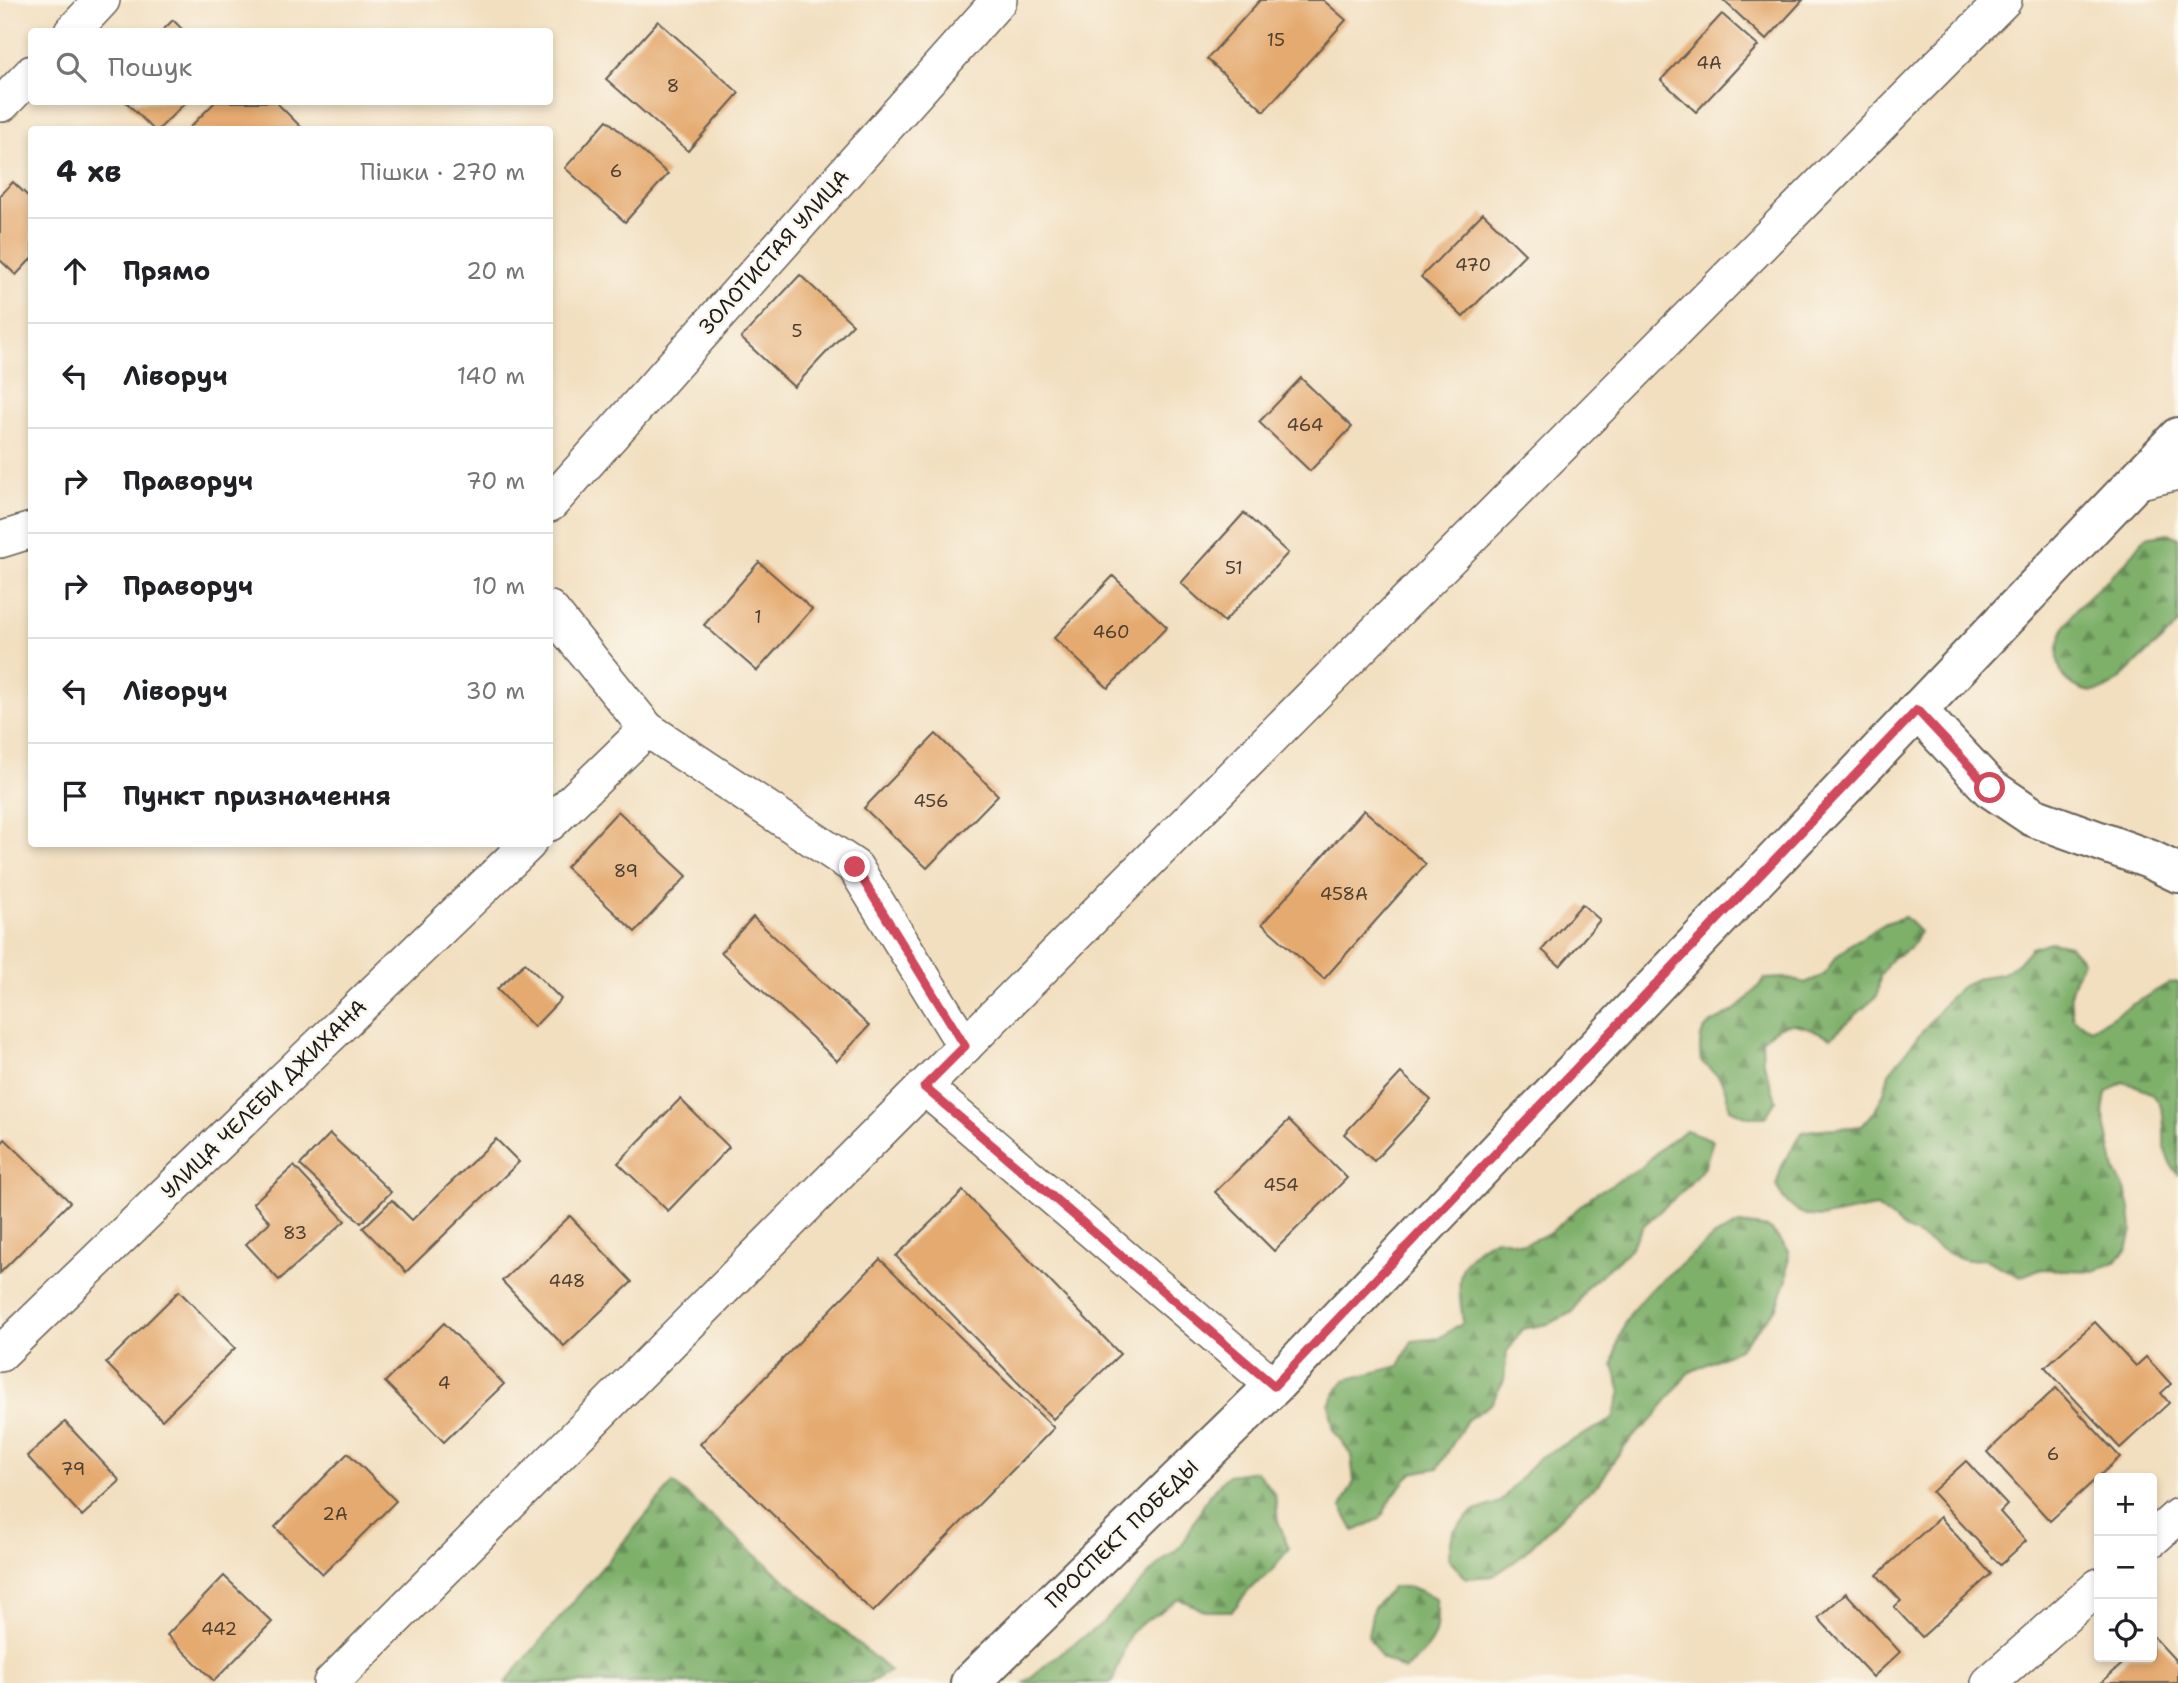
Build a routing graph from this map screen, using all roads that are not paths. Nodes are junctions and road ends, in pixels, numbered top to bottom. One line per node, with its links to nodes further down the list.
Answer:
1 (102, 0): 4 (street)
2 (999, 0): 10 (street, ЗОЛОТИСТАЯ УЛИЦА)
3 (2004, 0): 19 (street)
4 (76, 28)
5 (28, 77): 6 (street)
6 (2, 104)
7 (2178, 437): 9 (main road, ПРОСПЕКТ ПОБЕДЫ)
8 (2178, 472): 9 (street)
9 (2136, 482): 14 (main road, ПРОСПЕКТ ПОБЕДЫ)
10 (553, 501)
11 (28, 531): 12 (street)
12 (0, 540)
13 (553, 613): 15 (street)
14 (1917, 710): 18 (main road); 22 (main road, ПРОСПЕКТ ПОБЕДЫ)
15 (647, 729): 16 (street); 19 (street)
16 (553, 820)
17 (525, 847): 21 (street, УЛИЦА ЧЕЛЕБИ ДЖИХАНА)
18 (2178, 873)
19 (965, 1046): 20 (street)
20 (924, 1087): 22 (street); 26 (street)
21 (0, 1354)
22 (1274, 1386): 27 (main road, ПРОСПЕКТ ПОБЕДЫ)
23 (2178, 1516): 24 (street)
24 (2155, 1536)
25 (2094, 1590): 28 (street)
26 (331, 1683)
27 (970, 1683)
28 (1989, 1683)

